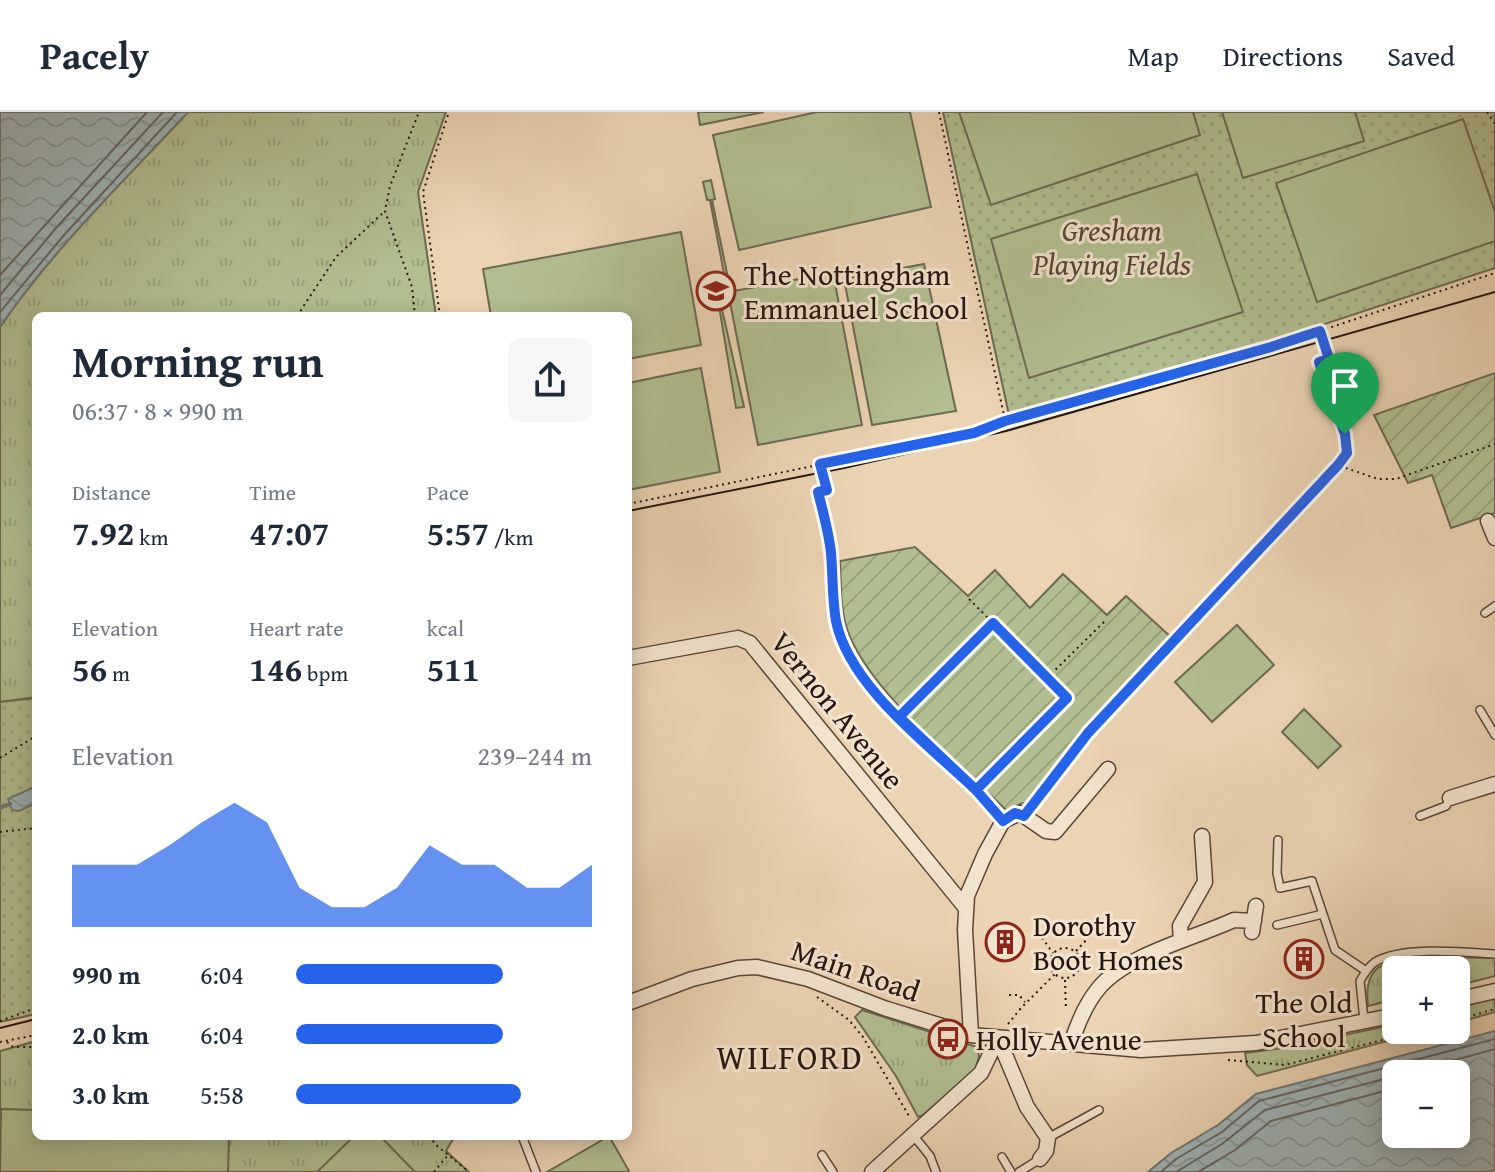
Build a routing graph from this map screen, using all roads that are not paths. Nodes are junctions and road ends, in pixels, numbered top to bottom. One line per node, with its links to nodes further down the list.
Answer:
1 (1488, 521): 2 (street)
2 (1495, 538)
3 (1495, 606): 4 (lane)
4 (1485, 613)
5 (632, 657): 14 (street, Vernon Avenue)
6 (1480, 710): 7 (lane)
7 (1495, 735)
8 (1108, 769): 14 (street)
9 (1495, 784): 10 (street)
10 (1450, 798): 11 (lane)
11 (1420, 816)
12 (1202, 836): 18 (street)
13 (1278, 840): 15 (lane)
14 (965, 907): 26 (street)
15 (1323, 914): 17 (lane); 20 (lane)
16 (1254, 920): 18 (street)
17 (1277, 925)
18 (1181, 941): 28 (street)
19 (1495, 954): 20 (lane)
20 (1366, 971): 25 (lane)
21 (1495, 991): 22 (street)
22 (1470, 997)
23 (632, 1002): 26 (street, Main Road)
24 (1382, 1018): 25 (street, Main Road)
25 (1364, 1022): 28 (street, Main Road)
26 (971, 1035): 27 (street, Main Road)
27 (998, 1038): 28 (street, Main Road); 30 (street); 31 (street)
28 (1071, 1044)
29 (1099, 1110): 31 (lane)
30 (916, 1133): 38 (street); 39 (lane)
31 (1048, 1138): 35 (street)
32 (524, 1140): 36 (lane)
33 (822, 1155): 37 (lane)
34 (1002, 1157): 40 (lane)
35 (1040, 1159): 41 (lane)
36 (536, 1172)
37 (833, 1172)
38 (872, 1172)
39 (936, 1172)
40 (1011, 1172)
41 (1019, 1172)

